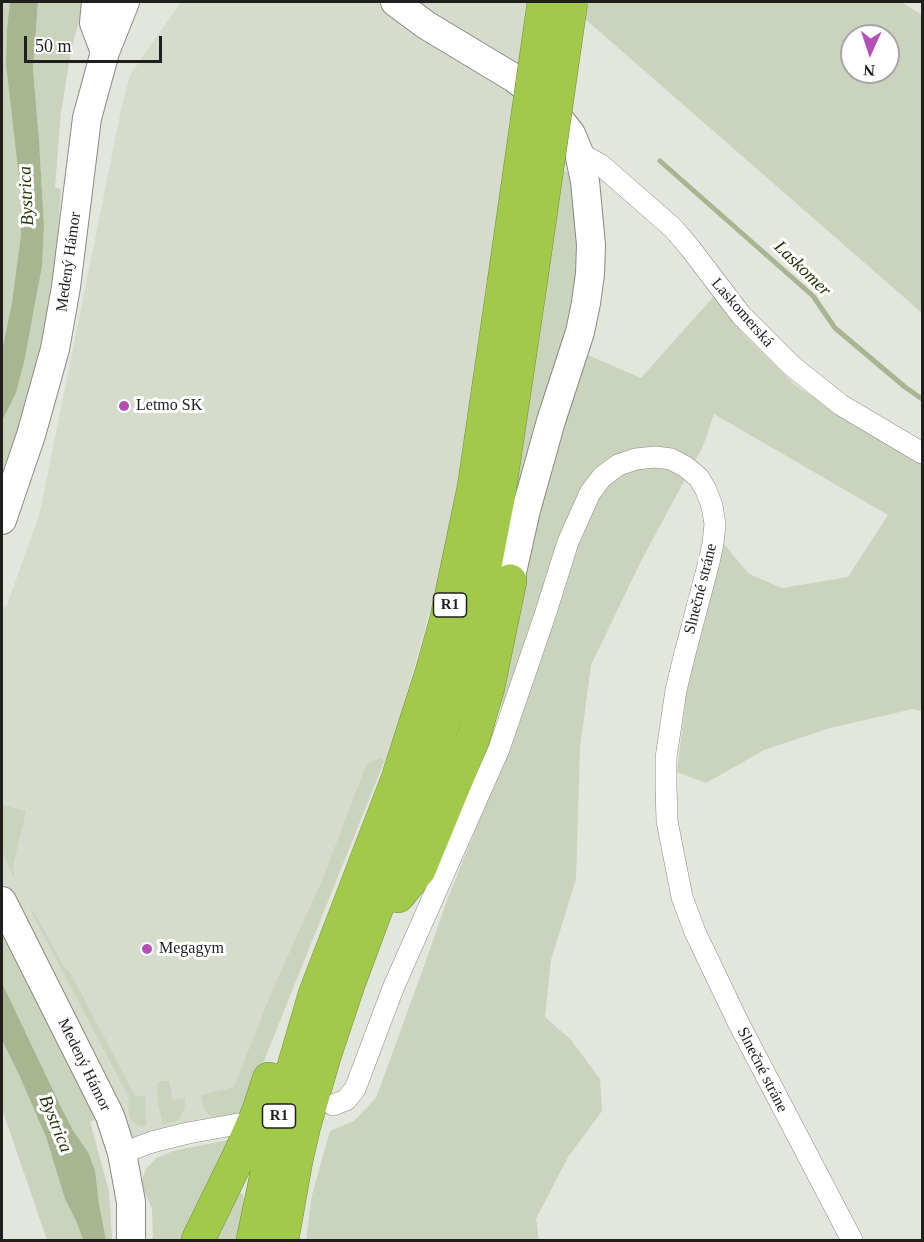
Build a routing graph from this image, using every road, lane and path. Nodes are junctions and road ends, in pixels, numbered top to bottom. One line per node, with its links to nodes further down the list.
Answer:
1 (96, 2): 6 (street)
2 (125, 2): 6 (street, Medený Hámor)
3 (395, 2): 7 (street)
4 (544, 2): 8 (highway, R1, bridge)
5 (570, 2): 8 (highway, R1, bridge)
6 (105, 52): 10 (street, Medený Hámor)
7 (579, 153): 9 (street, Laskomerská); 11 (street)
8 (517, 284): 12 (highway, R1); 15 (highway, R1)
9 (922, 453)
10 (2, 520)
11 (510, 581): 13 (highway)
12 (433, 756): 13 (highway); 22 (highway, R1)
13 (398, 896): 23 (highway)
14 (2, 900): 18 (street, Medený Hámor)
15 (315, 994): 20 (highway); 21 (highway, R1)
16 (333, 1105): 24 (street, Slnečné stráne)
17 (238, 1124): 18 (street)
18 (122, 1153): 19 (street, Medený Hámor)
19 (131, 1240)
20 (198, 1240)
21 (253, 1240)
22 (282, 1240)
23 (296, 1240)
24 (852, 1240)

